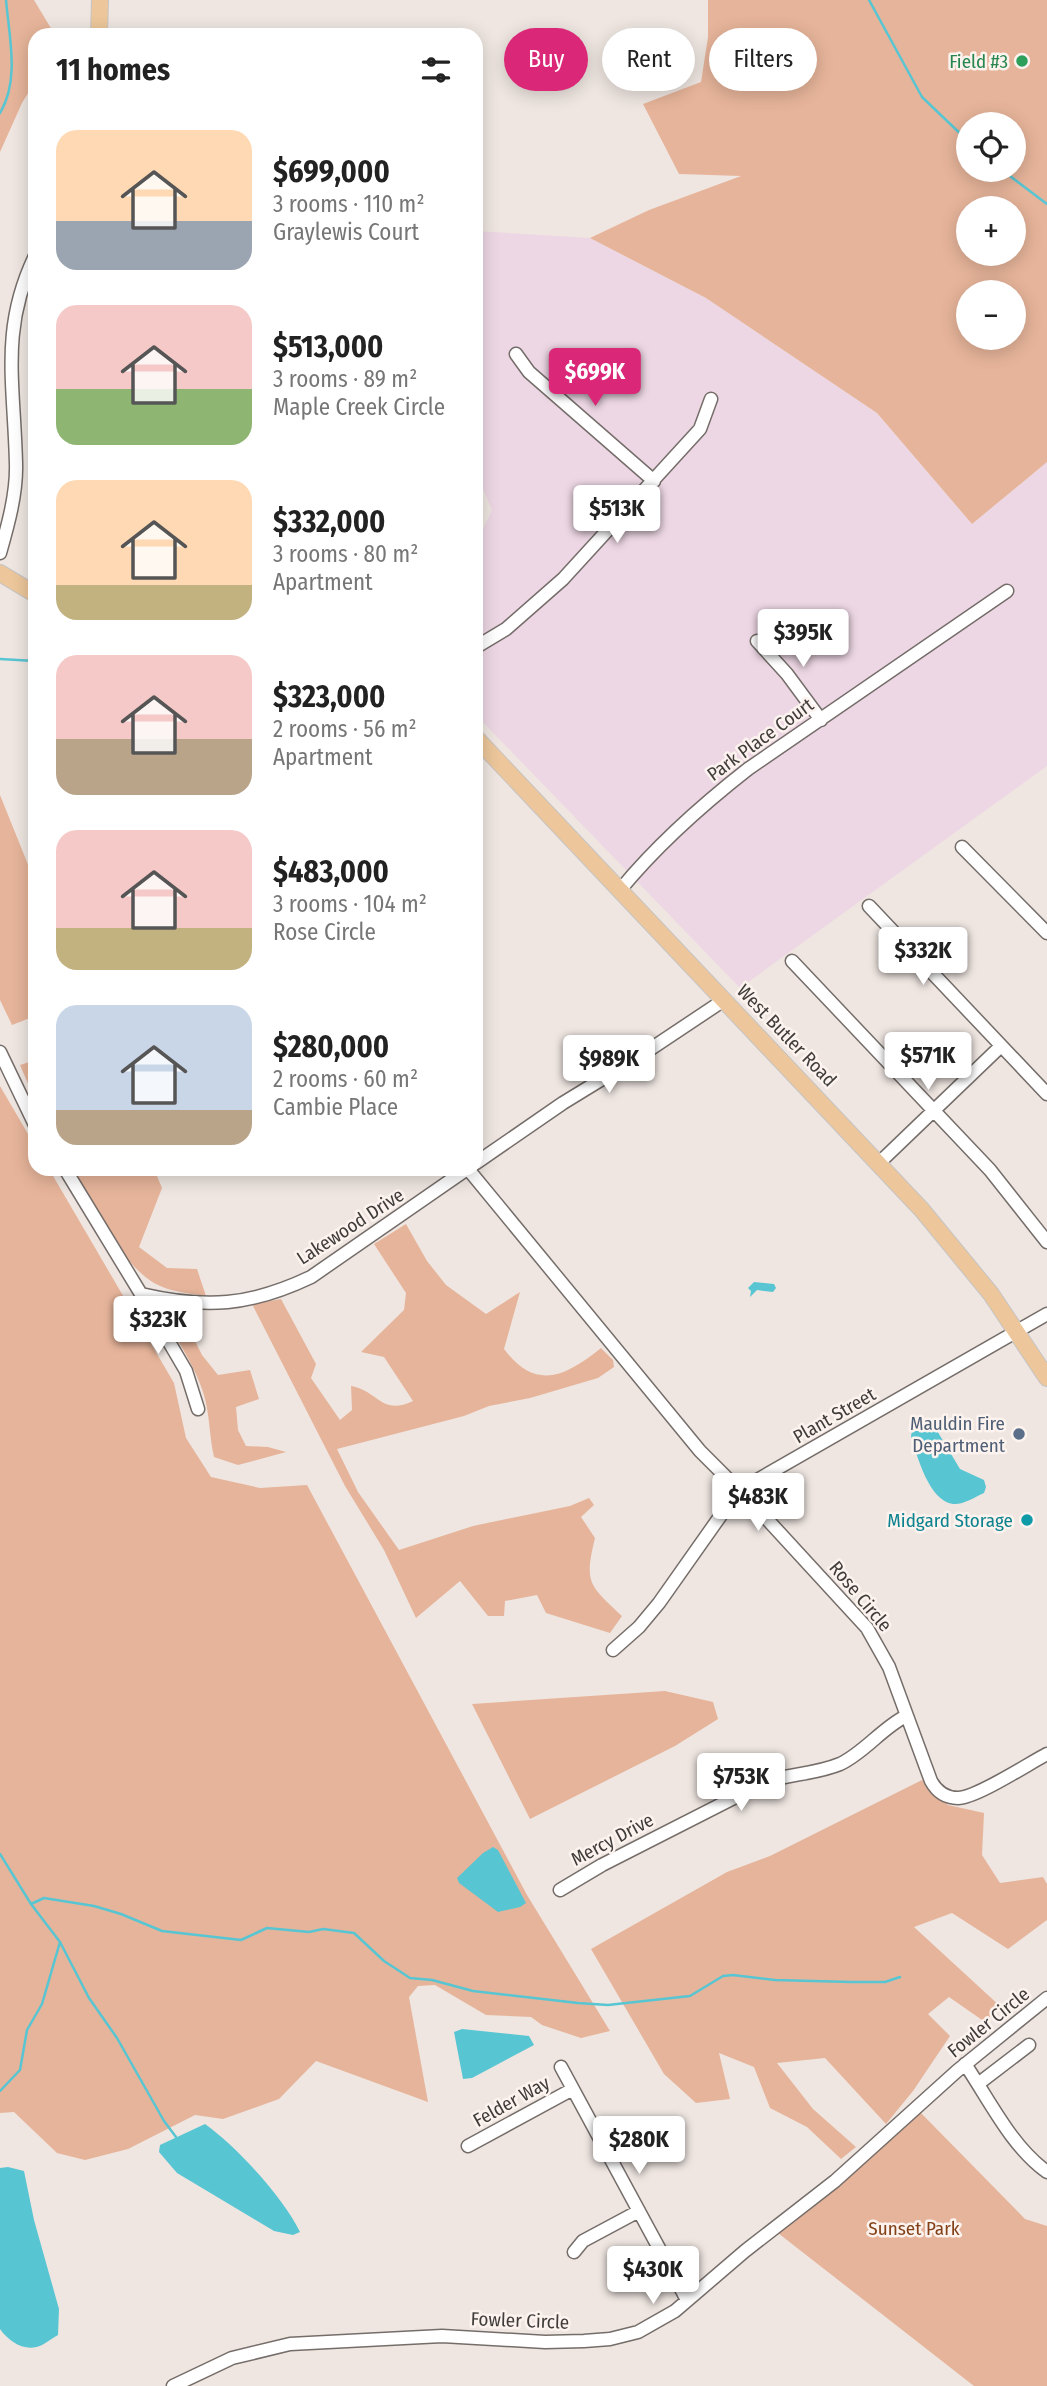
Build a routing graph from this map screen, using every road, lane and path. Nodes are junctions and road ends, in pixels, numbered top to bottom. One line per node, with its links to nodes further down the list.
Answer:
1 (100, 0): 2 (main road)
2 (99, 28)
3 (28, 266): 7 (street)
4 (516, 354): 6 (street)
5 (711, 399): 6 (street)
6 (654, 481): 12 (street)
7 (0, 553)
8 (0, 572): 9 (main road)
9 (28, 590)
10 (1007, 591): 13 (street, Park Place Court)
11 (757, 641): 13 (street)
12 (483, 643)
13 (821, 720): 16 (street, Park Place Court)
14 (483, 745): 16 (main road, West Butler Road)
15 (962, 847): 18 (street)
16 (620, 890): 20 (main road, West Butler Road)
17 (869, 906): 21 (street)
18 (1047, 933)
19 (792, 961): 25 (street)
20 (724, 1000): 26 (street); 27 (main road, West Butler Road)
21 (1001, 1046): 23 (street); 25 (street)
22 (0, 1052): 24 (street)
23 (1047, 1094)
24 (28, 1110)
25 (934, 1110): 27 (street); 31 (street)
26 (483, 1158)
27 (878, 1163): 34 (main road, West Butler Road)
28 (69, 1176): 32 (street)
29 (458, 1176): 32 (street, Lakewood Drive)
30 (474, 1176): 37 (street, Rose Circle)
31 (1047, 1242)
32 (141, 1294): 36 (street)
33 (1047, 1314): 34 (street, Plant Street)
34 (1015, 1331): 35 (main road, West Butler Road); 37 (street, Plant Street)
35 (1047, 1378)
36 (198, 1409)
37 (738, 1491): 38 (street, Plant Street); 39 (street, Rose Circle)
38 (613, 1650)
39 (906, 1716): 40 (street, Rose Circle); 41 (street, Mercy Drive)
40 (1047, 1754)
41 (560, 1890)
42 (1047, 1998): 44 (street, Fowler Circle)
43 (1029, 2045): 46 (street)
44 (965, 2064): 46 (street); 52 (street, Fowler Circle)
45 (561, 2067): 47 (street)
46 (978, 2084): 49 (street)
47 (573, 2089): 48 (street, Felder Way); 50 (street)
48 (468, 2146)
49 (1047, 2172)
50 (639, 2211): 51 (street); 52 (street)
51 (574, 2252)
52 (687, 2301): 53 (street, Fowler Circle)
53 (173, 2386)

